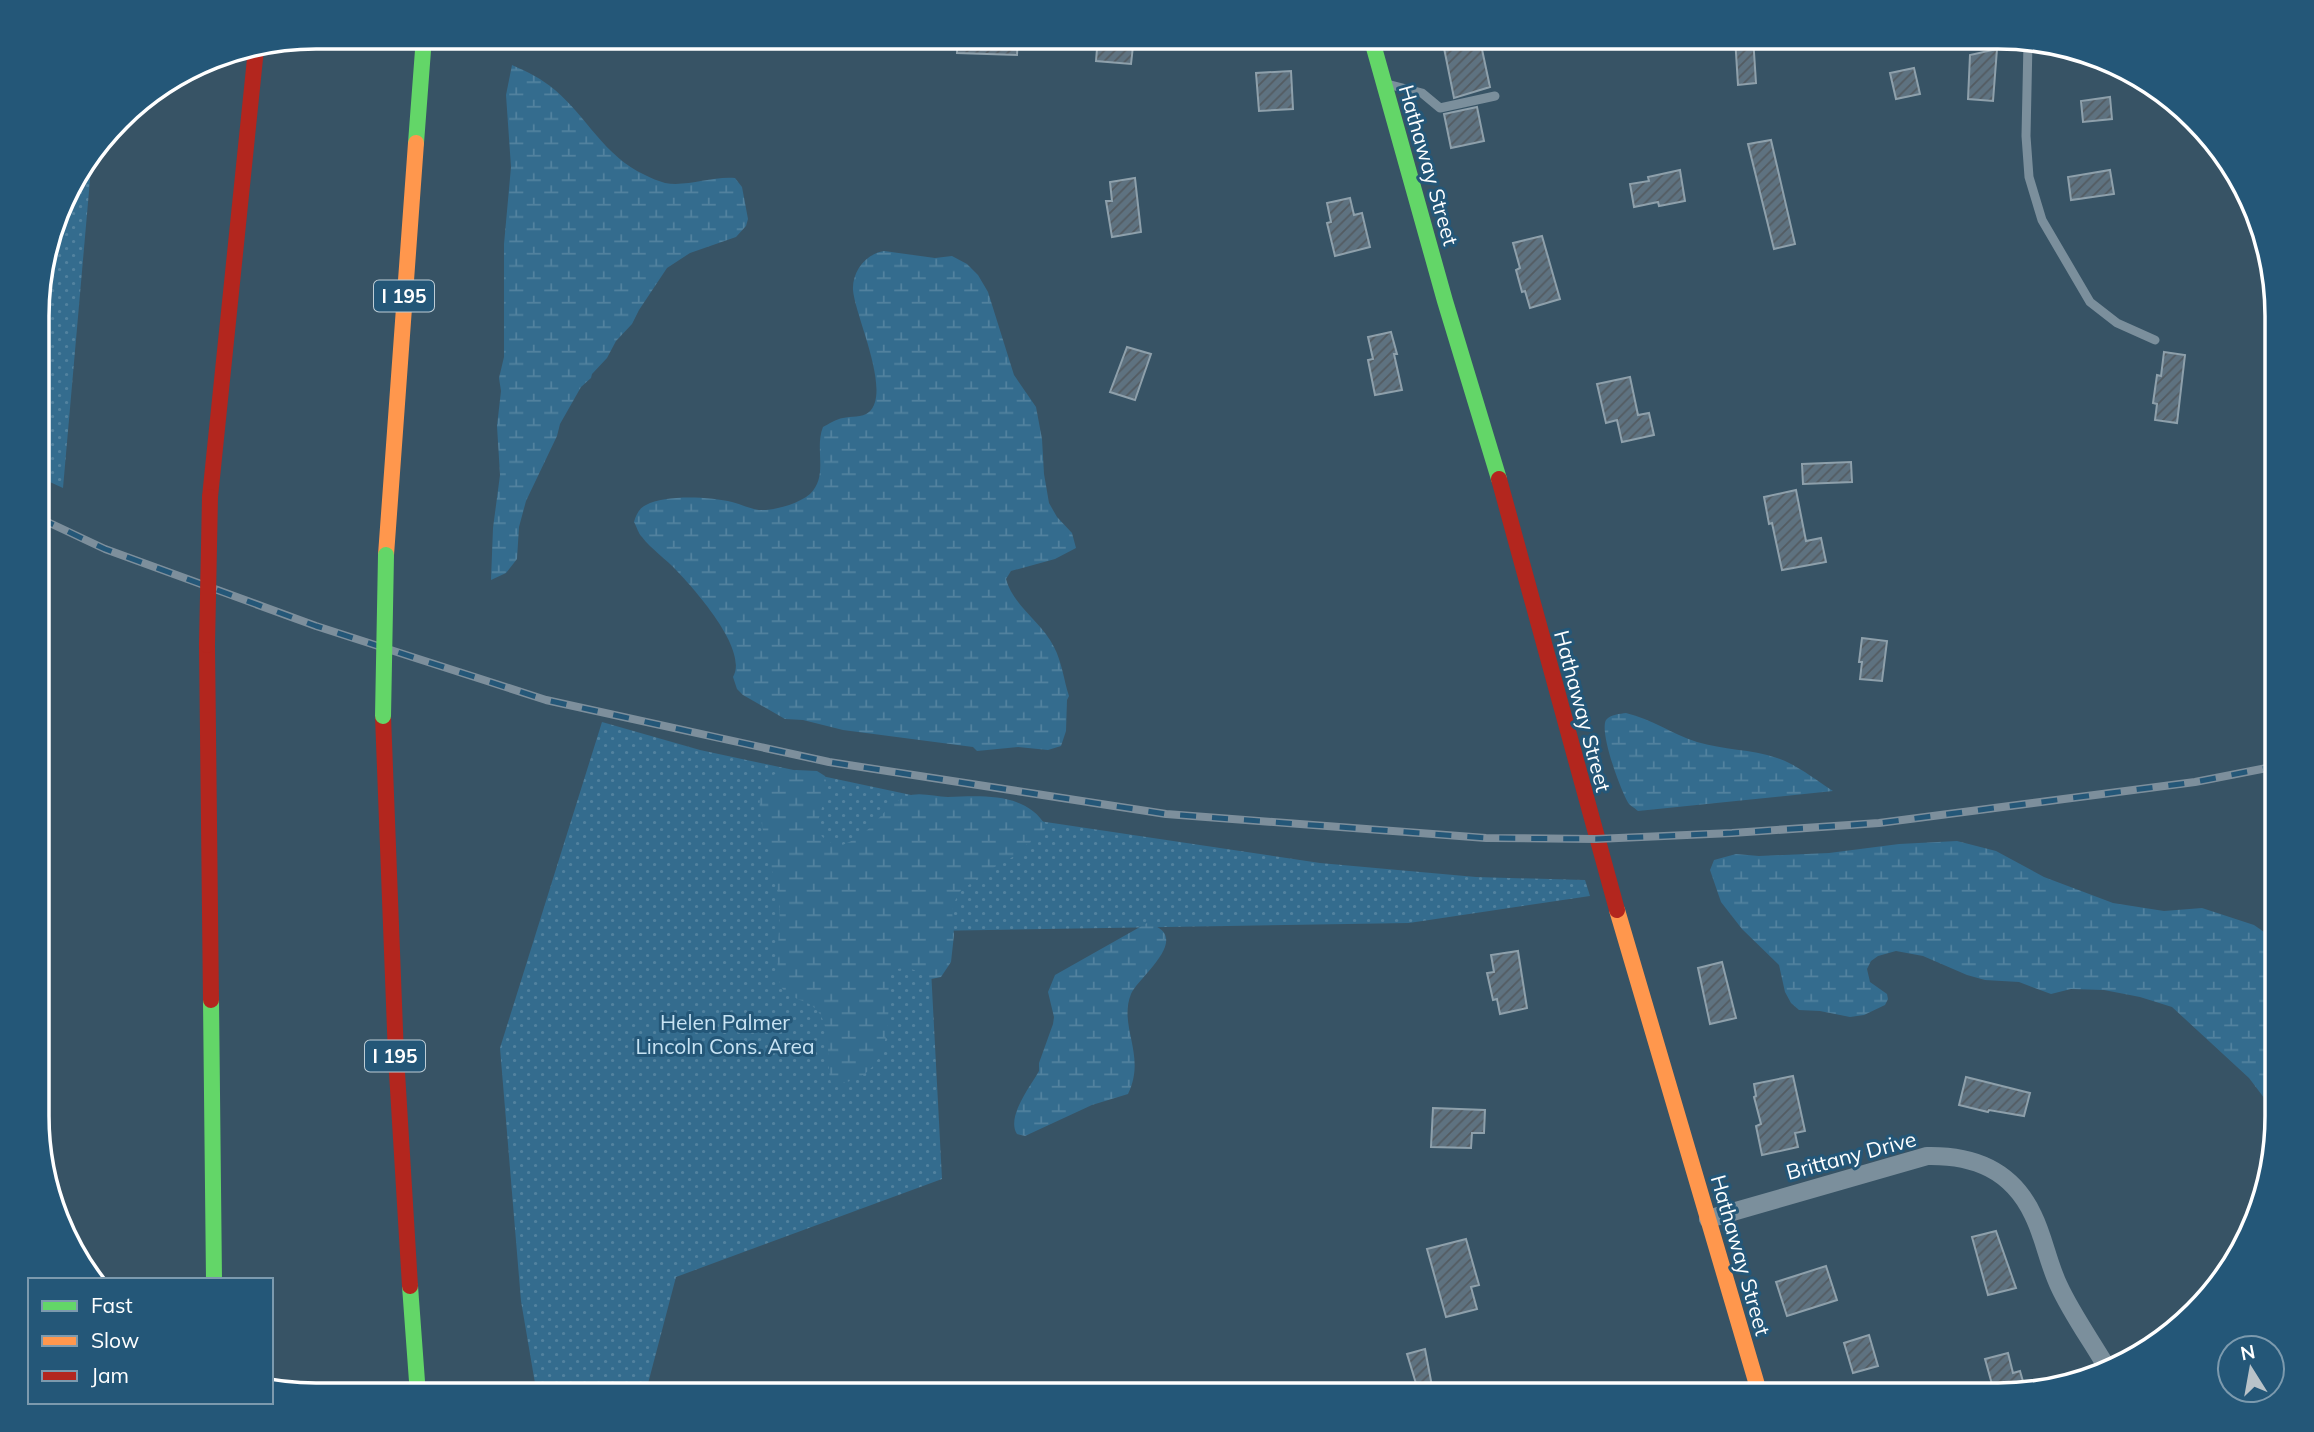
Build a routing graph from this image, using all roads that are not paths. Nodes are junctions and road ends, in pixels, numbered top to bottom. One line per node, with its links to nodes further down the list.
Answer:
1 (423, 49): 11 (main road, I 195, bridge)
2 (1375, 49): 5 (main road, Hathaway Street)
3 (2028, 51): 7 (lane)
4 (255, 56): 9 (main road, bridge)
5 (1385, 84): 6 (lane); 8 (main road, Hathaway Street)
6 (1495, 96)
7 (2155, 340)
8 (1708, 1219): 10 (street, Brittany Drive); 12 (main road, Hathaway Street)
9 (214, 1278)
10 (2103, 1361)
11 (417, 1383)
12 (1756, 1383)

